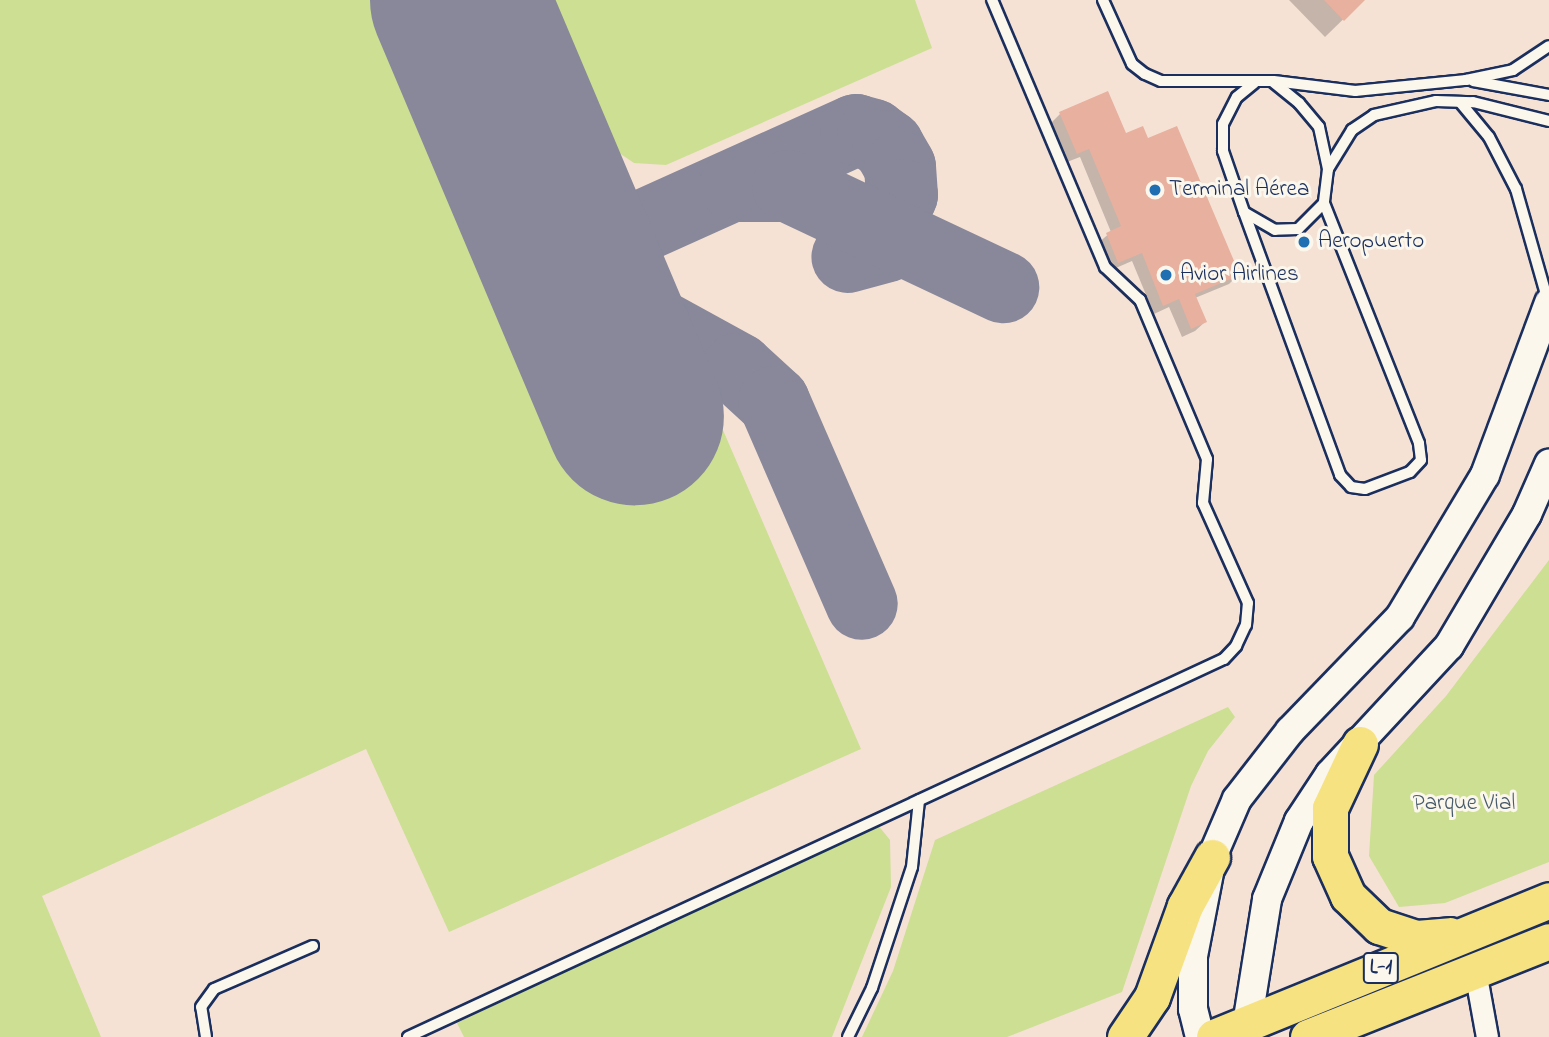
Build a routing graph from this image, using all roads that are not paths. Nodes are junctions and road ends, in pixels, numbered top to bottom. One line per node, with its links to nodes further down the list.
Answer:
1 (992, 0): 16 (lane)
2 (1103, 0): 6 (lane)
3 (1549, 46): 4 (lane)
4 (1466, 80): 5 (lane); 7 (lane)
5 (1272, 81): 6 (lane); 10 (lane)
6 (1254, 83): 12 (lane)
7 (1549, 95)
8 (1460, 102): 9 (lane); 10 (lane); 13 (lane)
9 (1549, 121)
10 (1328, 169): 11 (lane)
11 (1324, 203): 12 (lane); 12 (lane)
12 (1244, 212)
13 (1549, 303): 17 (street)
14 (1549, 464): 15 (street)
15 (1360, 744): 19 (main road); 23 (street)
16 (919, 800): 25 (lane); 26 (lane)
17 (1212, 857): 27 (main road); 28 (street)
18 (1549, 900): 19 (main road, L-1)
19 (1471, 933): 23 (main road, L-1)
20 (1549, 940): 22 (main road, L-1)
21 (313, 946): 24 (lane)
22 (1475, 971): 30 (main road, L-1); 31 (street)
23 (1245, 1030): 29 (main road, L-1)
24 (206, 1037)
25 (408, 1037)
26 (848, 1037)
27 (1125, 1037)
28 (1199, 1037)
29 (1214, 1037)
30 (1308, 1037)
31 (1487, 1037)

